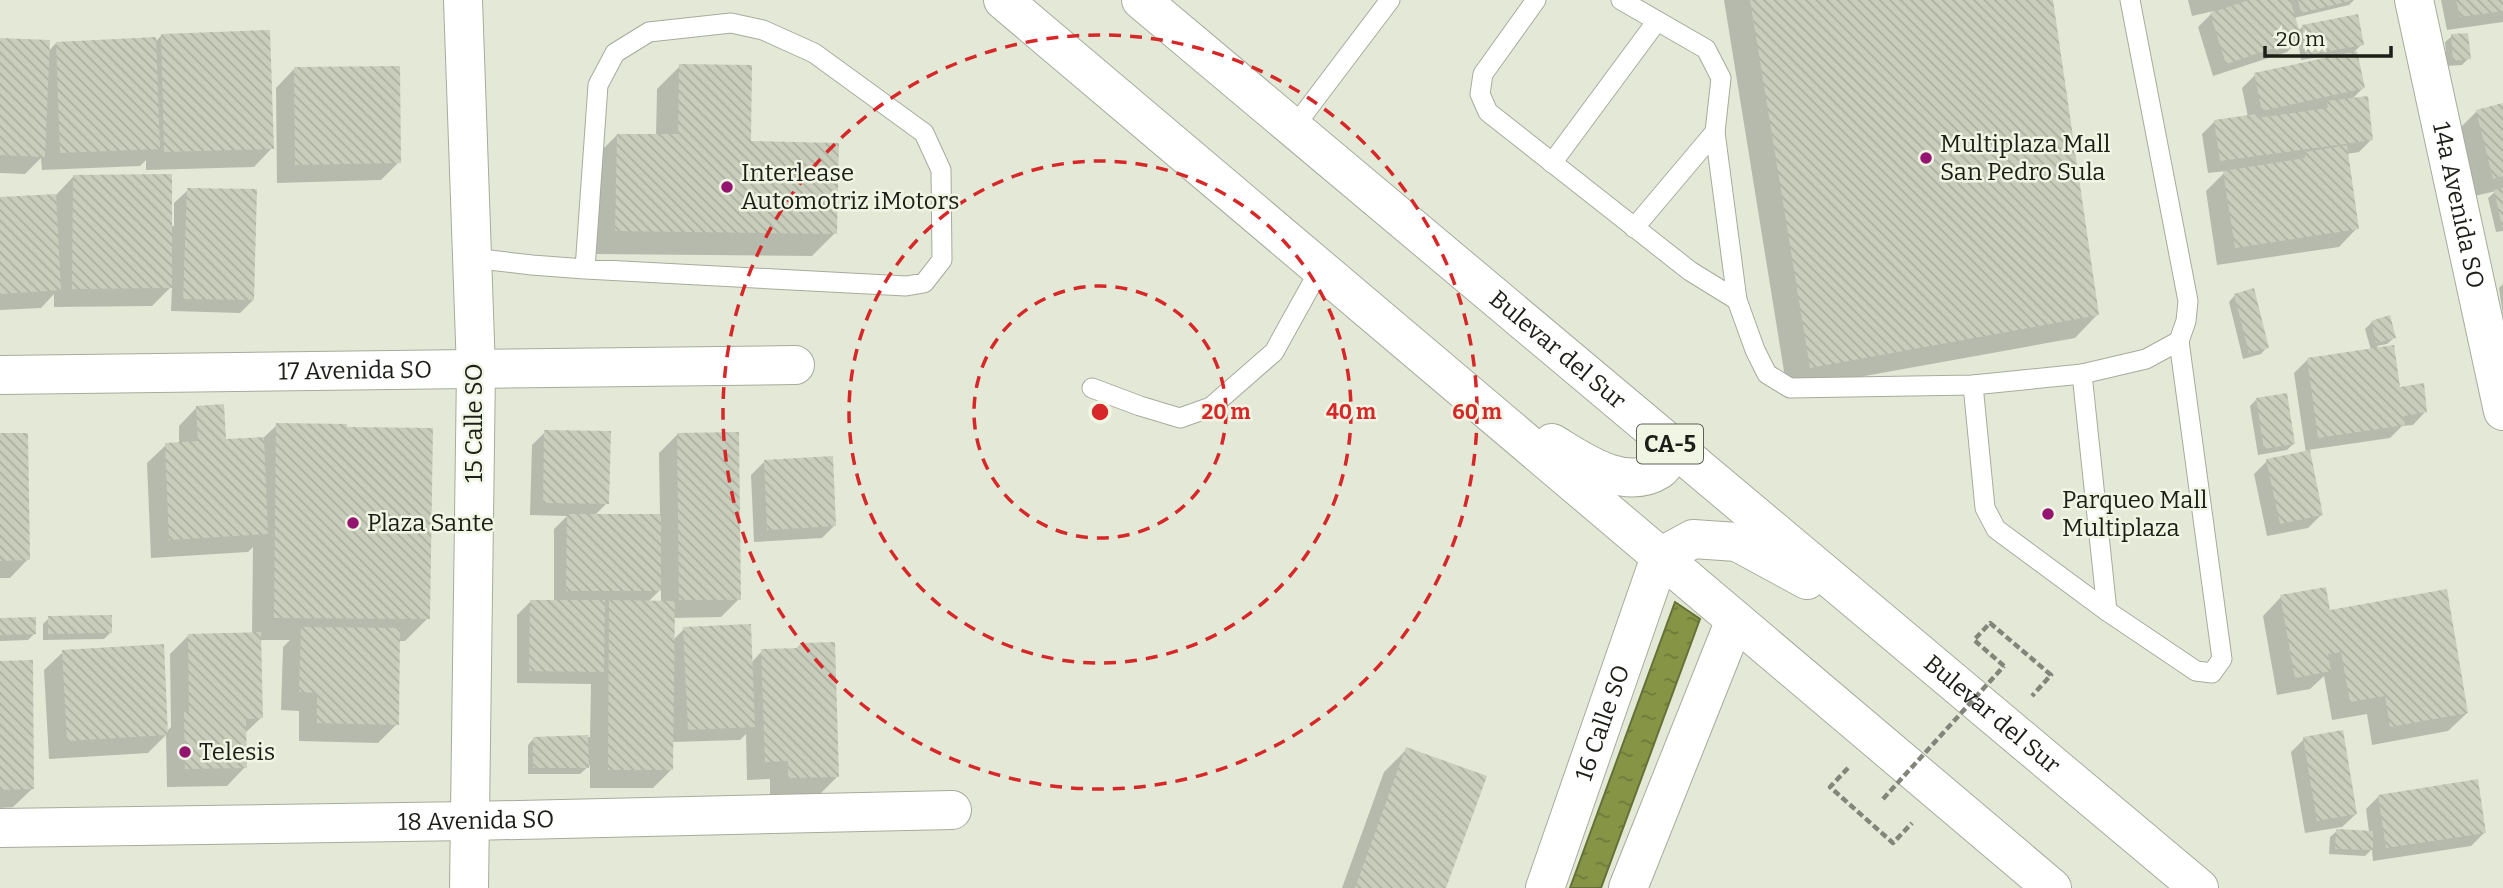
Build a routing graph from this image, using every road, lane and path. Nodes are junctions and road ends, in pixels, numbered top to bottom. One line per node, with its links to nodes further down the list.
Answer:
1 (463, 0): 14 (main road, 15 Calle SO)
2 (1003, 0): 16 (main road)
3 (1141, 0): 10 (main road, Bulevar del Sur / CA-5)
4 (1390, 0): 10 (lane)
5 (1535, 0): 12 (lane)
6 (1621, 0): 9 (lane)
7 (2130, 0): 18 (lane)
8 (2414, 0): 26 (main road, 14a Avenida SO)
9 (1657, 21): 11 (lane); 12 (lane)
10 (1294, 127): 27 (main road, Bulevar del Sur / CA-5)
11 (1715, 132): 13 (lane); 17 (lane)
12 (1552, 163): 13 (lane)
13 (1634, 228): 17 (lane)
14 (471, 258): 15 (lane); 20 (main road, 15 Calle SO)
15 (585, 269): 15 (lane)
16 (1320, 269): 24 (lane); 25 (main road)
17 (1737, 300): 23 (lane)
18 (2179, 341): 21 (lane); 29 (lane)
19 (795, 365): 20 (main road, 17 Avenida SO)
20 (476, 370): 22 (main road, 17 Avenida SO); 36 (main road, 15 Calle SO)
21 (2082, 374): 23 (lane); 29 (lane)
22 (0, 375)
23 (1973, 385): 29 (lane)
24 (1093, 388)
25 (1466, 393): 27 (main road); 28 (main road)
26 (2503, 411)
27 (1675, 448): 30 (main road, Bulevar del Sur / CA-5)
28 (1660, 557): 30 (main road); 31 (main road); 40 (main road, 16 Calle SO)
29 (2107, 611)
30 (1877, 618): 43 (main road, Bulevar del Sur / CA-5)
31 (1735, 620): 41 (main road); 42 (main road)
32 (2050, 675): 34 (path, bridge)
33 (1857, 775): 38 (path)
34 (1874, 791)
35 (952, 810): 36 (main road, 18 Avenida SO)
36 (470, 821): 37 (main road, 18 Avenida SO); 39 (main road, 15 Calle SO)
37 (0, 828)
38 (1893, 843)
39 (470, 888)
40 (1545, 888)
41 (1628, 888)
42 (2052, 888)
43 (2199, 888)

